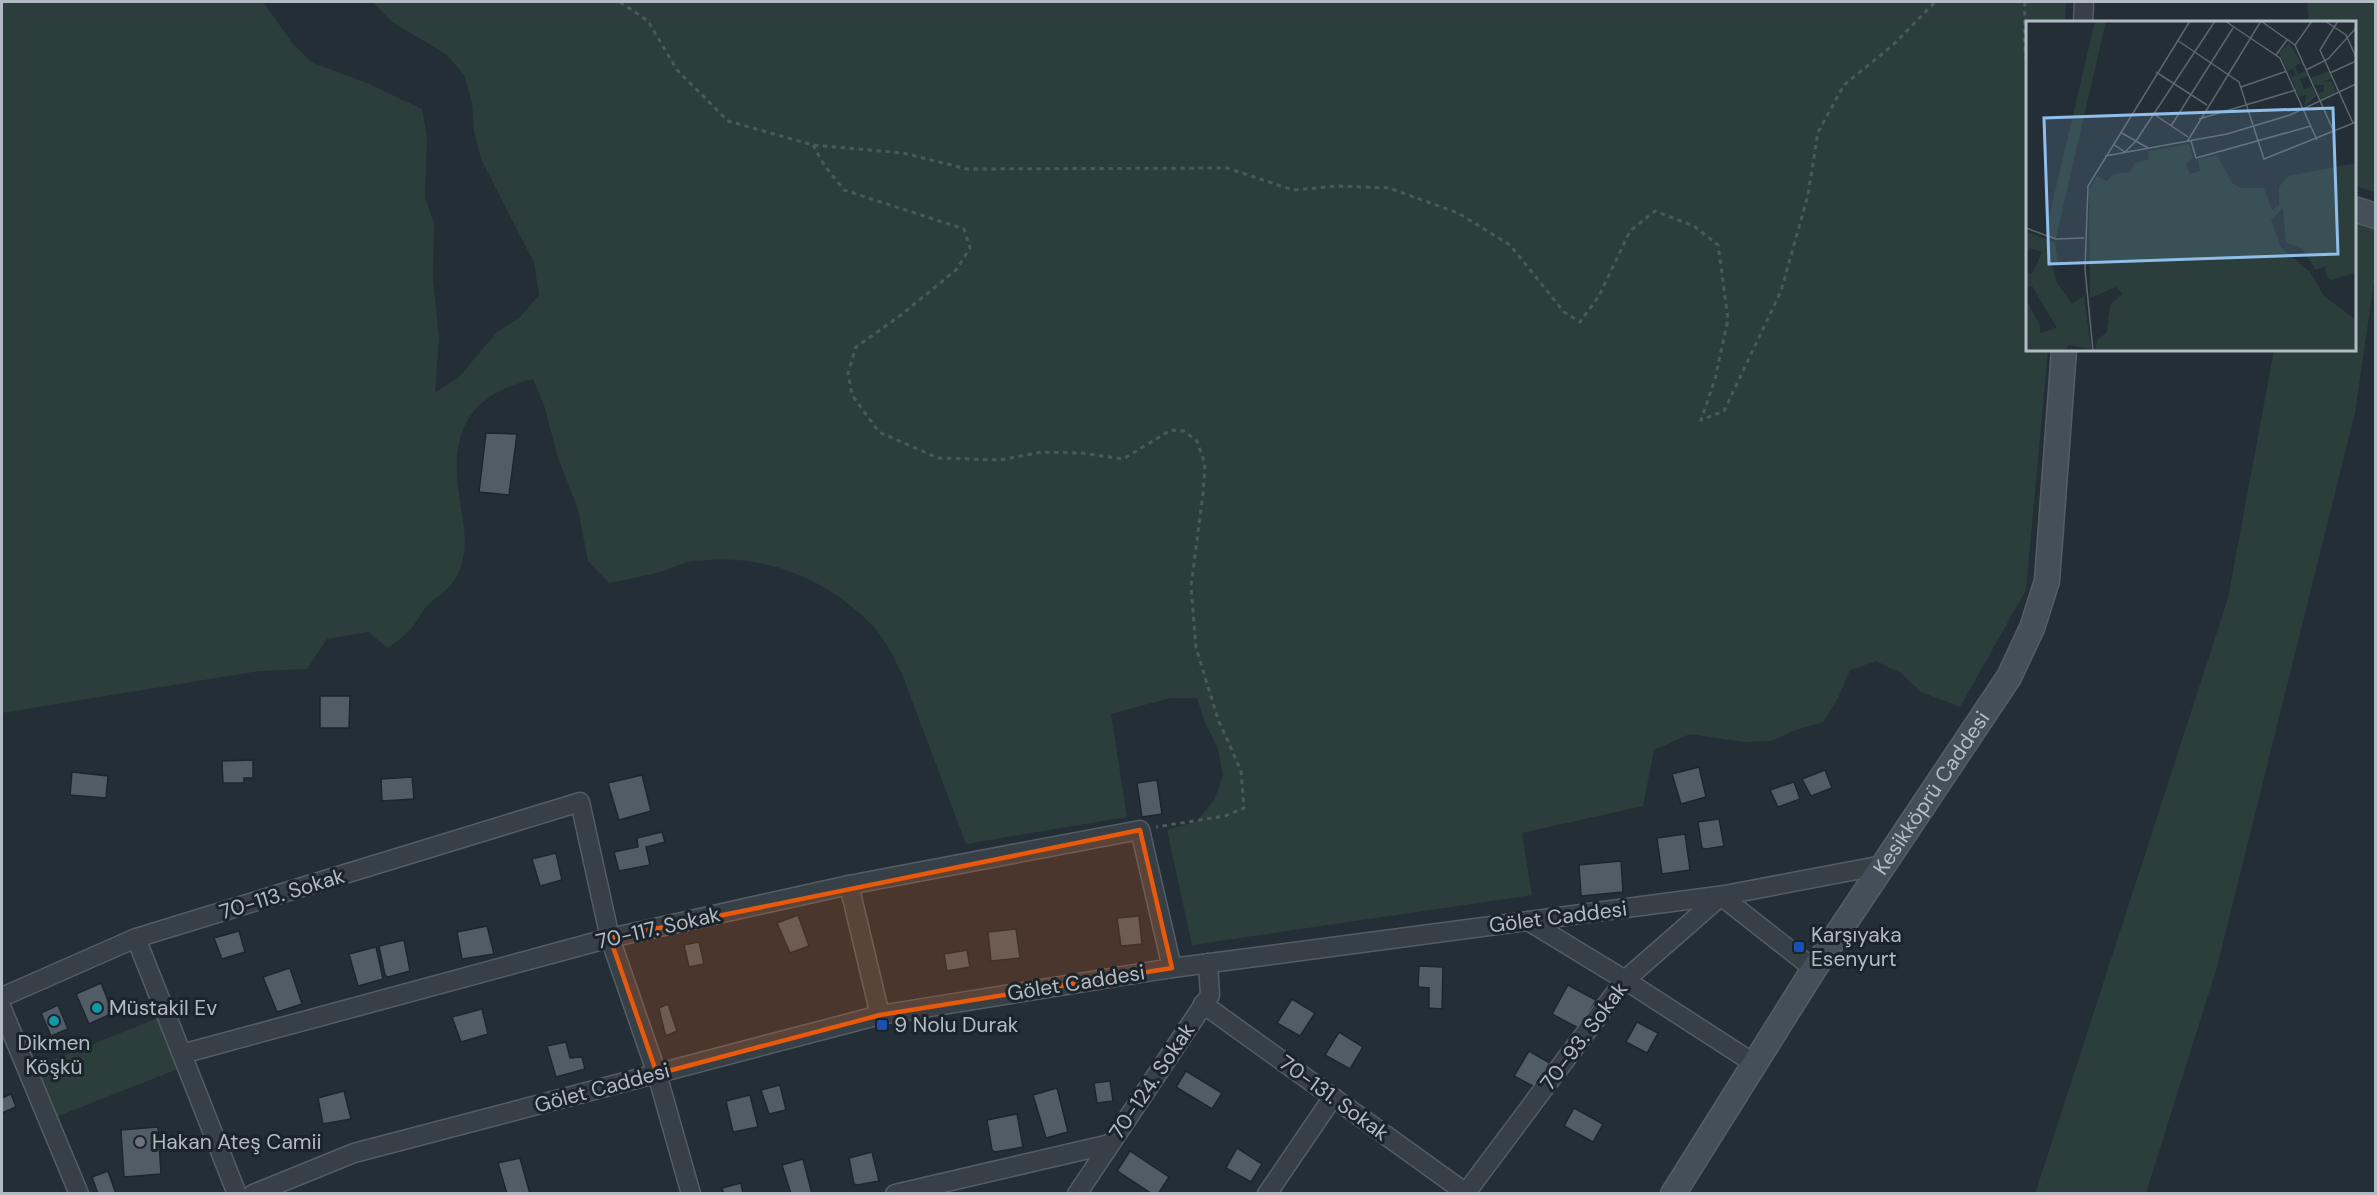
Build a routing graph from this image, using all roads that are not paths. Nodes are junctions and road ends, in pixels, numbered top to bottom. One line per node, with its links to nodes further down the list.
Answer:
1 (2084, 2): 2 (street)
2 (2083, 21)
3 (2356, 209): 4 (street)
4 (2376, 216)
5 (2064, 351): 6 (street, Kesikköprü Caddesi)
6 (1883, 865): 8 (street, Gölet Caddesi); 14 (street, Kesikköprü Caddesi)
7 (849, 885): 11 (street, 70-117. Sokak); 13 (street, 70-117. Sokak); 19 (street)
8 (1721, 896): 9 (street, Gölet Caddesi); 14 (street); 15 (street, 70-93. Sokak)
9 (1528, 921): 12 (street, Gölet Caddesi); 15 (street)
10 (136, 938): 11 (street, 70-113. Sokak); 16 (street, 70-113. Sokak); 20 (street)
11 (610, 938): 20 (street, 70-117. Sokak); 22 (street)
12 (1208, 963): 13 (street, Gölet Caddesi); 17 (street, 70-124. Sokak)
13 (1172, 968): 19 (street, Gölet Caddesi)
14 (1814, 969): 21 (street, Kesikköprü Caddesi)
15 (1625, 980): 21 (street); 25 (street, 70-93. Sokak)
16 (2, 997)
17 (1203, 1004): 23 (street, 70-131. Sokak); 24 (street, 70-124. Sokak)
18 (2, 1009): 26 (street)
19 (880, 1015): 22 (street, Gölet Caddesi)
20 (182, 1054): 27 (street)
21 (1755, 1064): 33 (street, Kesikköprü Caddesi)
22 (657, 1074): 28 (street, Gölet Caddesi); 29 (street)
23 (1333, 1097): 25 (street, 70-131. Sokak); 32 (street)
24 (1110, 1144): 30 (street); 31 (street, 70-124. Sokak)
25 (1465, 1193)
26 (79, 1194)
27 (237, 1194)
28 (253, 1194)
29 (691, 1194)
30 (895, 1194)
31 (1077, 1194)
32 (1268, 1194)
33 (1673, 1194)

